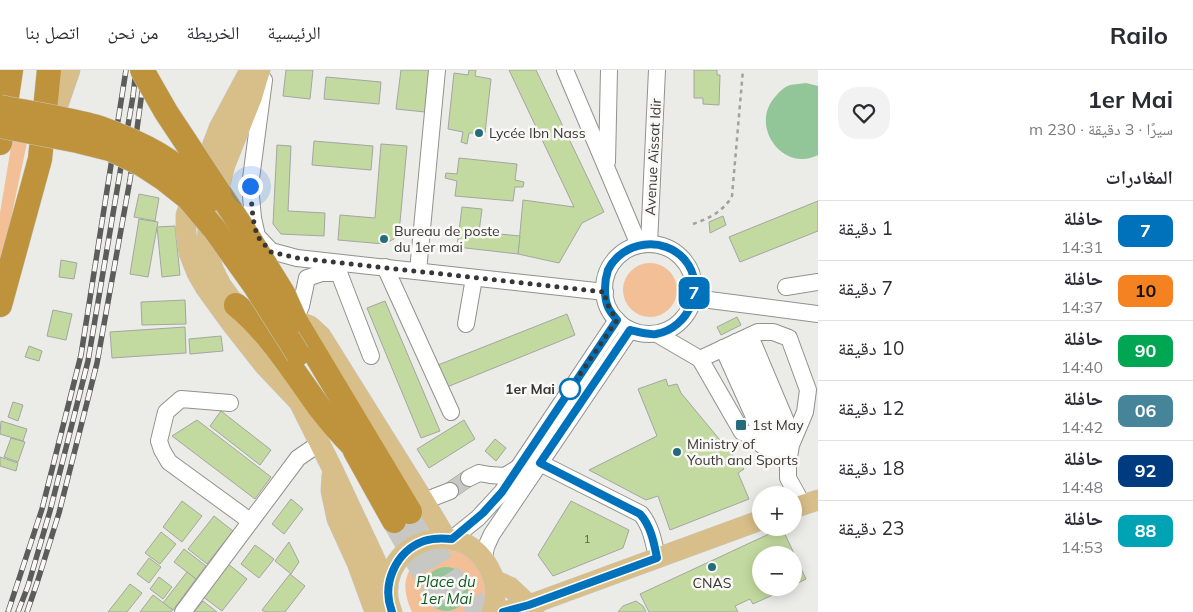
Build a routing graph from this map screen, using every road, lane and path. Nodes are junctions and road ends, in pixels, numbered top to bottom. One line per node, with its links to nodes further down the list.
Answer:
1 (11, 70): 13 (highway); 15 (highway)
2 (49, 70): 16 (highway)
3 (70, 70): 16 (main road)
4 (142, 70): 31 (highway, bridge)
5 (250, 70): 38 (main road)
6 (260, 70): 28 (main road)
7 (265, 70): 21 (street)
8 (436, 70): 22 (street)
9 (565, 70): 17 (street)
10 (608, 70): 17 (street)
11 (657, 70): 19 (street, Avenue Aïssat Idir)
12 (743, 70): 18 (path)
13 (0, 105): 31 (highway, bridge)
14 (0, 126): 42 (highway, bridge)
15 (0, 143)
16 (40, 158): 29 (highway)
17 (607, 170): 19 (street)
18 (693, 224)
19 (644, 245): 26 (street); 27 (street)
20 (385, 267): 21 (street); 22 (street); 40 (street)
21 (340, 268): 31 (street); 36 (street)
22 (418, 271): 23 (street)
23 (474, 278): 26 (street); 32 (street)
24 (818, 282): 25 (street)
25 (786, 287)
26 (605, 292): 33 (street)
27 (694, 298): 30 (street); 34 (street)
28 (236, 305): 38 (main road); 42 (highway)
29 (0, 306)
30 (818, 314)
31 (295, 320): 50 (highway)
32 (466, 324)
33 (623, 325): 34 (street); 44 (street); 46 (street)
34 (657, 334): 37 (street)
35 (736, 342): 37 (street); 43 (street); 43 (street); 43 (street)
36 (371, 356)
37 (700, 359): 43 (street)
38 (299, 402): 41 (main road)
39 (230, 404): 51 (street)
40 (451, 412)
41 (320, 443): 45 (main road); 51 (street)
42 (352, 445): 50 (highway)
43 (781, 458): 49 (street)
44 (540, 463): 54 (street); 55 (street)
45 (332, 468): 57 (main road); 60 (main road)
46 (518, 468): 47 (street); 53 (street)
47 (469, 478)
48 (450, 491): 50 (street)
49 (805, 504)
50 (409, 511): 53 (main road)
51 (250, 521): 59 (street)
52 (752, 523): 55 (main road)
53 (449, 539): 54 (main road); 57 (main road)
54 (484, 558): 56 (main road)
55 (657, 558): 58 (main road)
56 (494, 580): 58 (main road); 62 (main road)
57 (388, 587): 61 (main road)
58 (532, 608): 63 (main road)
59 (182, 612)
60 (375, 612)
61 (392, 612)
62 (492, 612)
63 (504, 612)

